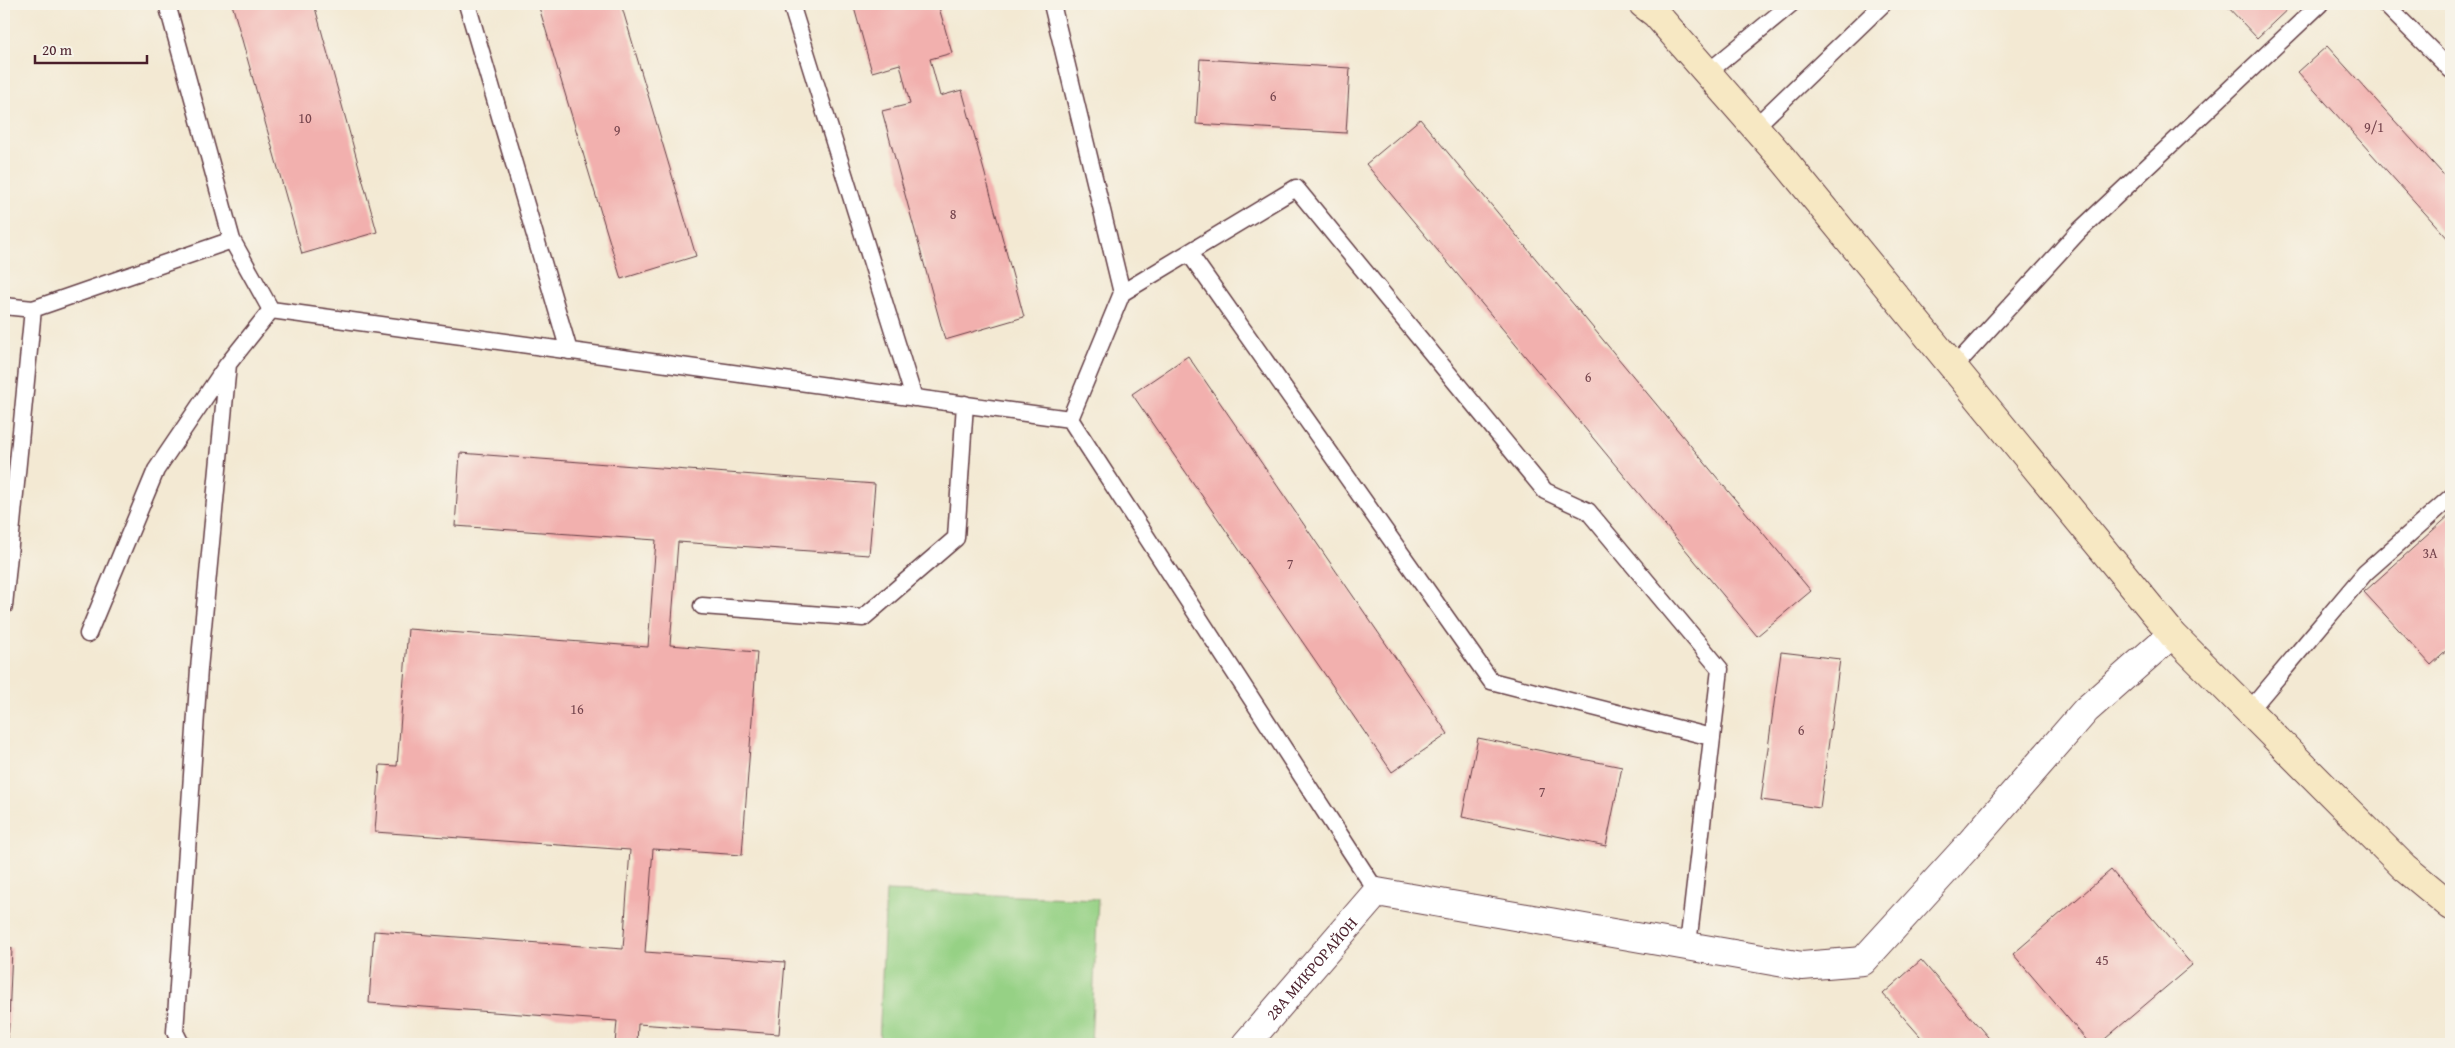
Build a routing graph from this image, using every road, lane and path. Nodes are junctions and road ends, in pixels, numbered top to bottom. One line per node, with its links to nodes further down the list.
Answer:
1 (167, 4): 13 (lane)
2 (467, 4): 19 (lane)
3 (791, 4): 22 (lane)
4 (1052, 4): 15 (lane)
5 (1791, 4): 11 (lane)
6 (1883, 4): 12 (lane)
7 (2320, 4): 21 (lane)
8 (2385, 4): 10 (lane)
9 (1656, 7): 11 (main road)
10 (2451, 70)
11 (1707, 73): 12 (main road)
12 (1755, 127): 21 (main road)
13 (232, 240): 17 (lane); 18 (lane)
14 (1189, 253): 15 (lane); 31 (lane); 31 (lane)
15 (1122, 293): 24 (lane)
16 (4, 306): 17 (lane)
17 (32, 310): 26 (lane)
18 (271, 310): 19 (lane); 20 (lane)
19 (569, 351): 22 (lane)
20 (228, 364): 28 (lane); 35 (lane)
21 (1954, 367): 29 (main road)
22 (914, 398): 23 (lane)
23 (966, 404): 24 (lane); 27 (lane)
24 (1070, 419): 32 (lane)
25 (2451, 497): 30 (lane)
26 (4, 606)
27 (702, 606)
28 (88, 634)
29 (2172, 634): 30 (main road); 34 (street)
30 (2249, 711): 33 (main road)
31 (1711, 737): 34 (lane)
32 (1377, 892): 34 (street); 36 (street, 28А МИКРОРАЙОН)
33 (2451, 906)
34 (1688, 946)
35 (181, 1044)
36 (1246, 1044)

